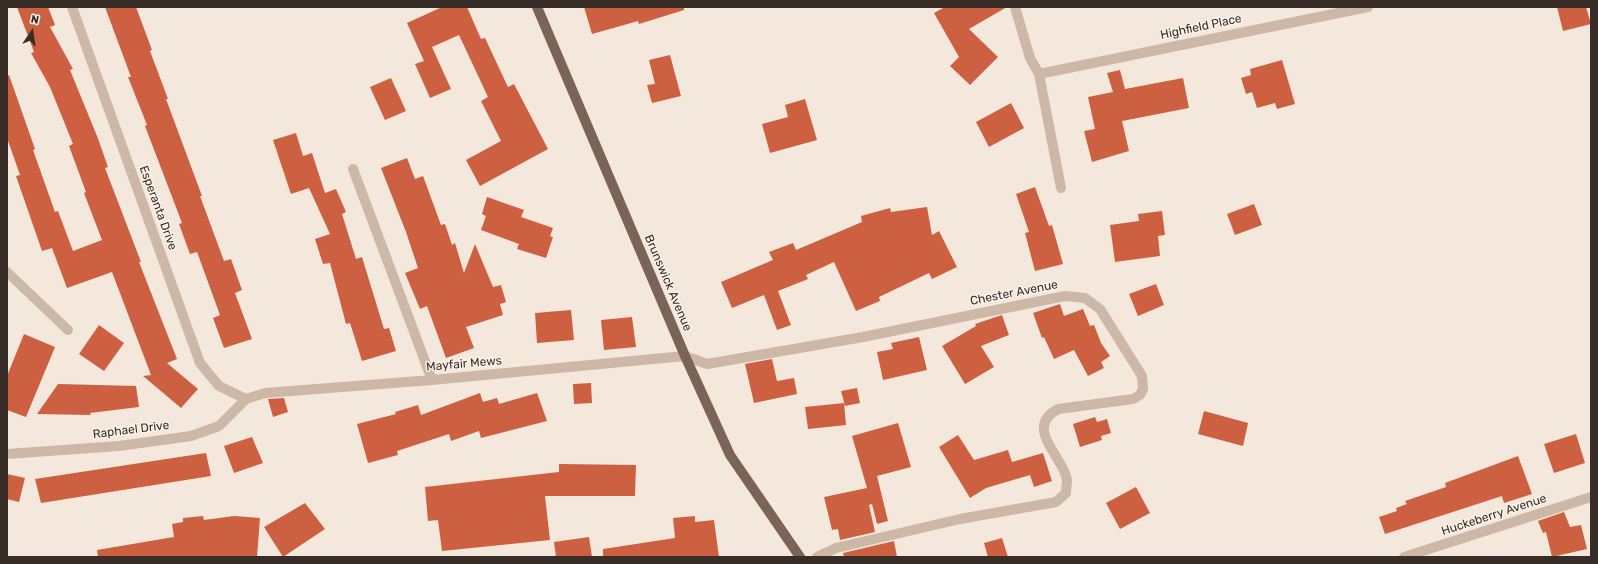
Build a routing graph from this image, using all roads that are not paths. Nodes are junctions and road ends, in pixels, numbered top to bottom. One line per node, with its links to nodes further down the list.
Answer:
1 (72, 7): 12 (street, Esperanta Drive)
2 (537, 7): 10 (main road, Brunswick Avenue)
3 (1015, 7): 5 (street)
4 (1368, 7): 5 (street, Highfield Place)
5 (1039, 74): 7 (street)
6 (354, 169): 11 (street)
7 (1061, 188)
8 (7, 272): 9 (street)
9 (68, 330)
10 (685, 356): 11 (street, Mayfair Mews); 15 (main road, Brunswick Avenue); 16 (street, Chester Avenue)
11 (432, 380): 12 (street, Mayfair Mews)
12 (246, 399): 13 (street, Raphael Drive)
13 (7, 454)
14 (1591, 497): 17 (street, Huckeberry Avenue)
15 (800, 557)
16 (817, 557)
17 (1404, 557)

